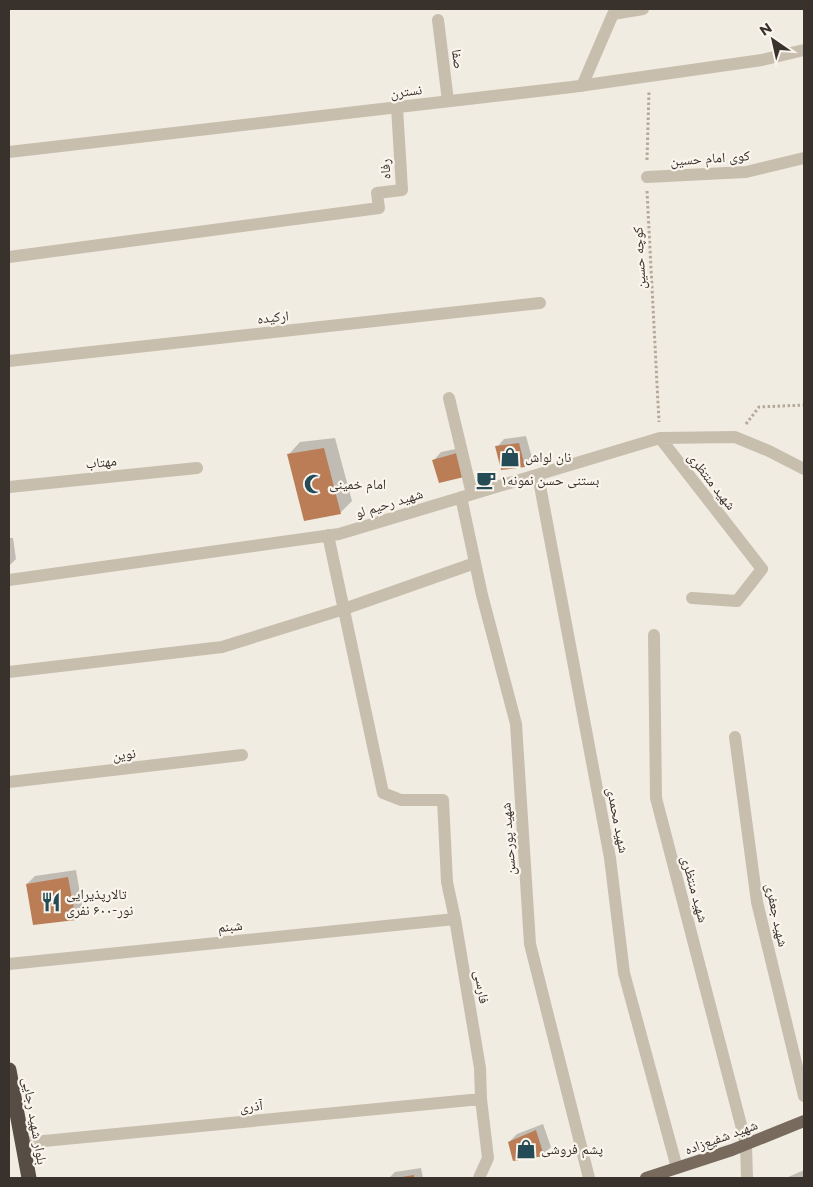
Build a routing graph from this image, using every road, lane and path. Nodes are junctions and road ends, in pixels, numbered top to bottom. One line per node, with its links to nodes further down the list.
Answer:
1 (643, 9): 5 (street)
2 (438, 20): 6 (street, صفا)
3 (804, 50): 4 (street, نسترن)
4 (649, 76): 5 (street, نسترن); 10 (path, کوچه حسین)
5 (582, 86): 6 (street, نسترن)
6 (448, 101): 7 (street, نسترن)
7 (397, 107): 8 (street, نسترن); 11 (street, رفاه)
8 (9, 152)
9 (804, 158): 10 (street, کوی امام حسین)
10 (647, 177): 16 (path, کوچه حسین)
11 (9, 257)
12 (540, 303): 13 (street, ارکیده)
13 (9, 361)
14 (449, 398): 22 (street, شهید پورحسن)
15 (804, 405): 17 (path)
16 (660, 438): 17 (street, شهید رحیم لو); 20 (street, شهید رحیم لو); 26 (street, شهید منتظری)
17 (735, 438): 19 (street, شهید رحیم لو)
18 (197, 468): 21 (street, مهتاب)
19 (804, 468)
20 (538, 475): 22 (street, شهید رحیم لو); 41 (street, شهید محمدی)
21 (9, 487)
22 (466, 495): 23 (street, شهید رحیم لو); 24 (street, شهید پورحسن)
23 (328, 535): 25 (street, شهید رحیم لو); 27 (street)
24 (475, 563): 27 (street); 44 (street, شهید پورحسن)
25 (9, 580)
26 (692, 598)
27 (344, 609): 29 (street); 33 (street, فارسی)
28 (654, 635): 40 (street, شهید منتظری)
29 (9, 672)
30 (735, 737): 36 (street, شهید جعفری)
31 (242, 755): 32 (street, نوین)
32 (9, 782)
33 (455, 919): 34 (street, شبنم); 37 (street, فارسی)
34 (9, 964)
35 (9, 1070): 39 (highway, بلوار شهید رجایی)
36 (804, 1096)
37 (482, 1099): 39 (street, آذری); 43 (street, فارسی)
38 (804, 1121): 40 (main road, شهید شفیع‌زاده)
39 (22, 1143): 42 (highway, بلوار شهید رجایی)
40 (746, 1144): 41 (main road, شهید شفیع‌زاده); 46 (street, شهید منتظری)
41 (677, 1168): 45 (main road, شهید شفیع‌زاده)
42 (29, 1178)
43 (479, 1178)
44 (589, 1178)
45 (646, 1178)
46 (747, 1178)

